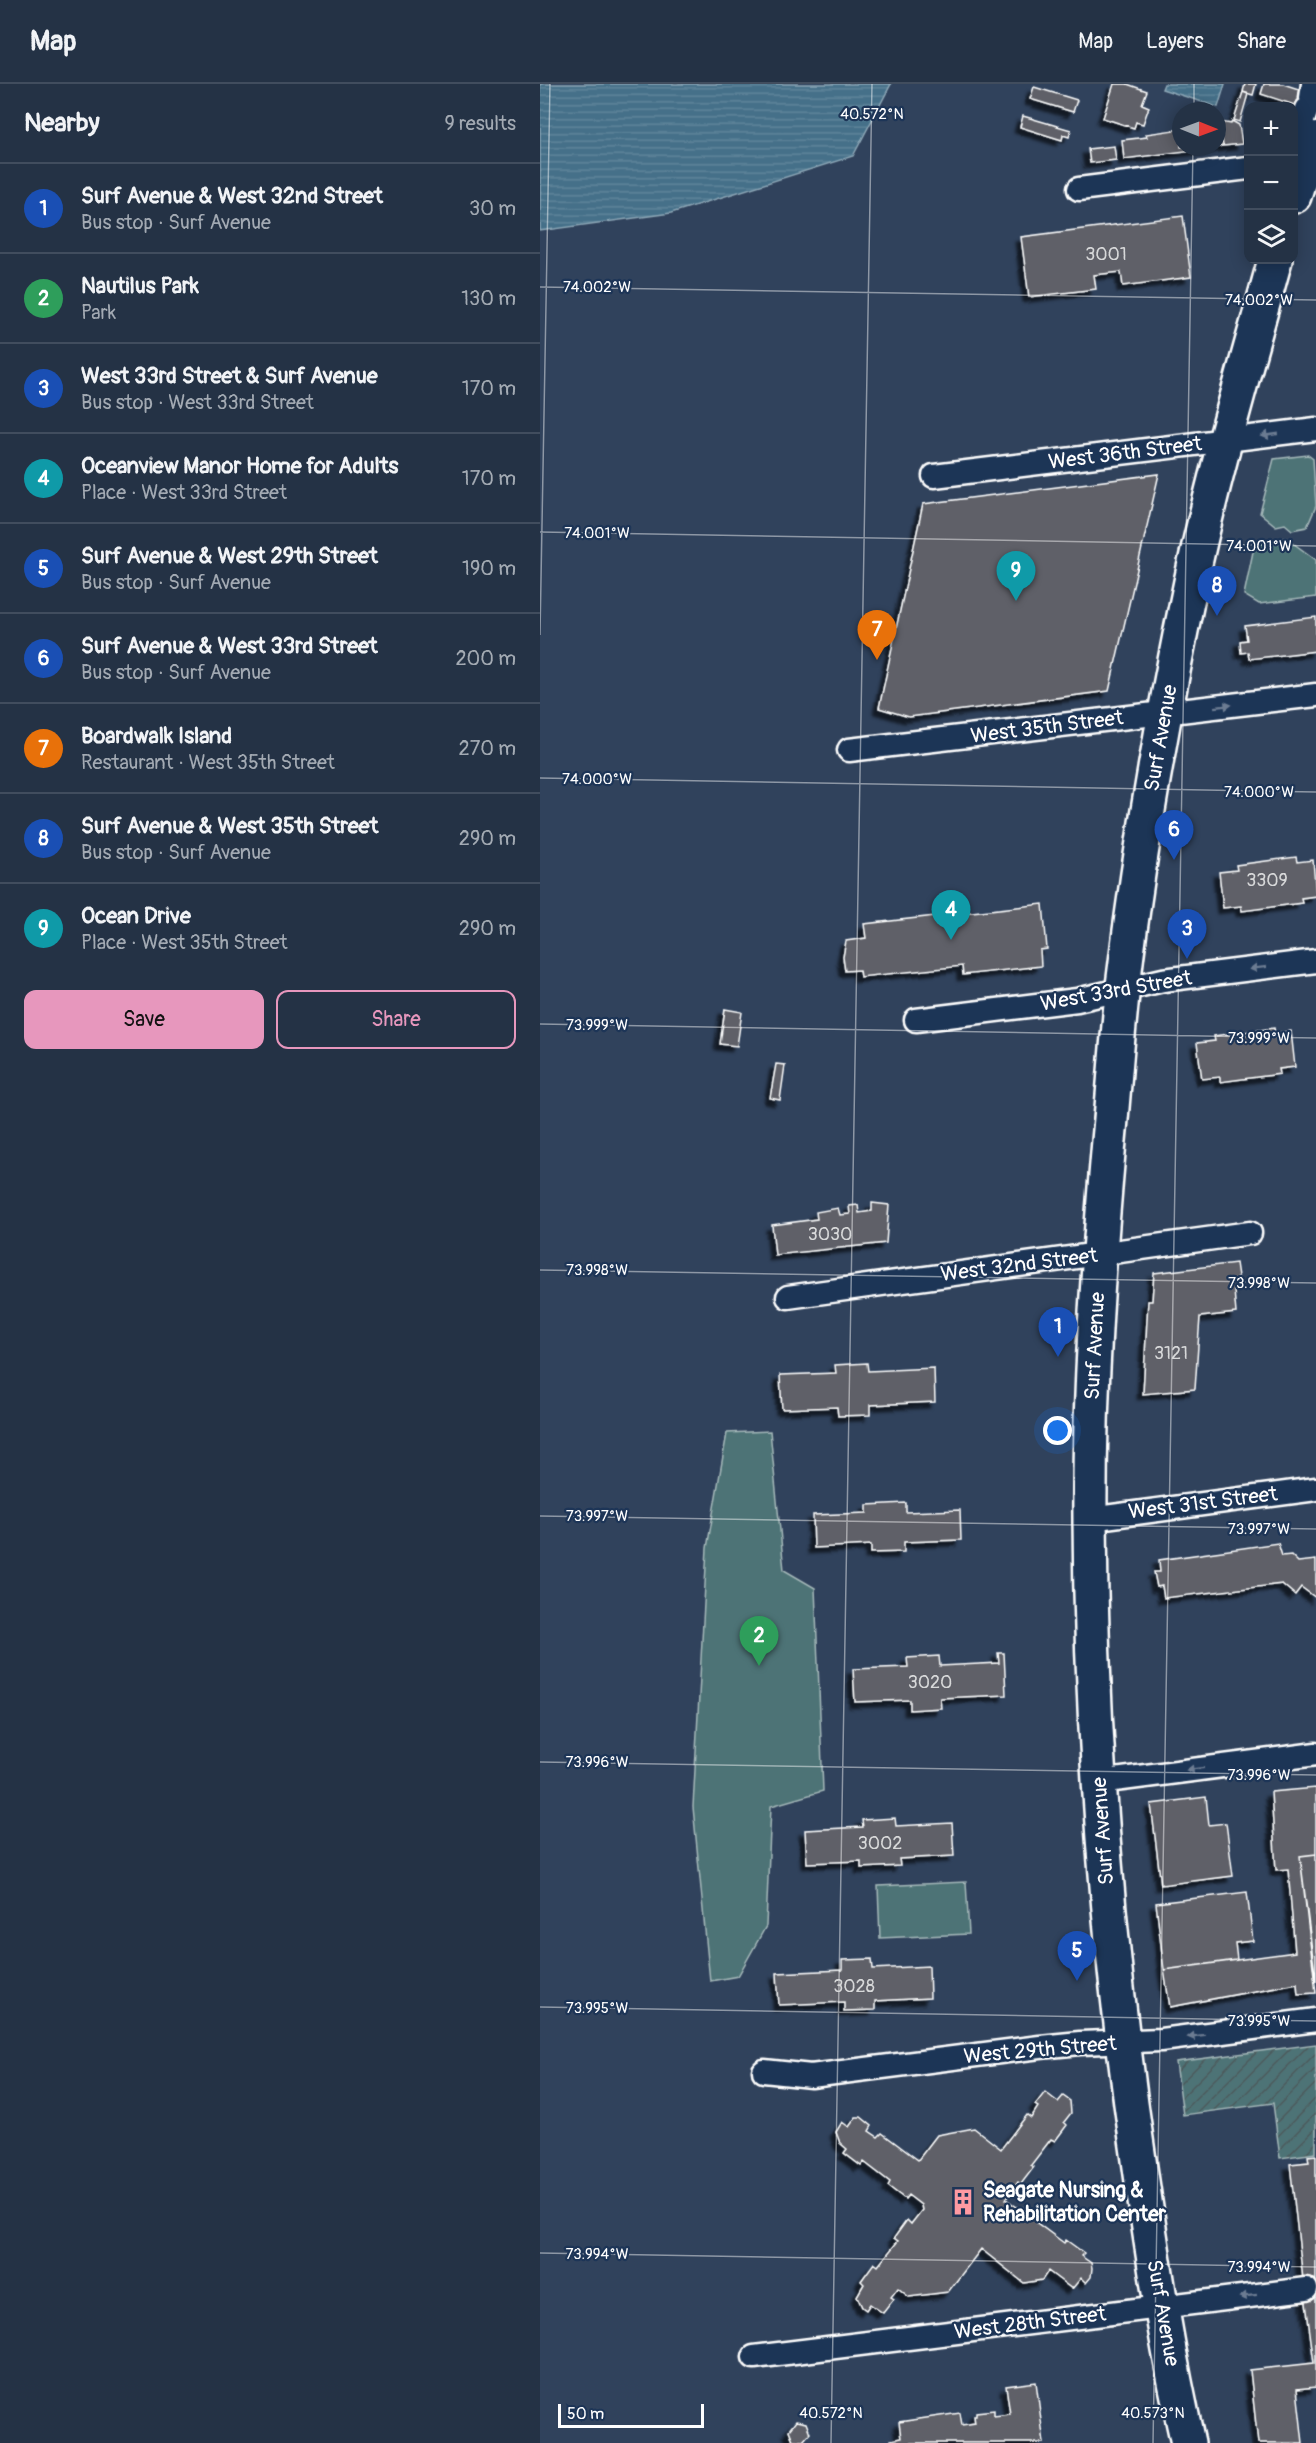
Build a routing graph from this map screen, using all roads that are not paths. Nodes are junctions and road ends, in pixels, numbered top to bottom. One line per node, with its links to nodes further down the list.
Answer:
1 (1311, 97): 2 (street)
2 (1308, 154): 4 (main road)
3 (1244, 168): 5 (street)
4 (1298, 182)
5 (1079, 189)
6 (1274, 264): 8 (main road, Surf Avenue)
7 (1316, 429): 8 (street, West 36th Street, one-way to 8)
8 (1225, 442): 9 (street, West 36th Street); 11 (main road, Surf Avenue)
9 (934, 476)
10 (1316, 695): 11 (street, West 35th Street, one-way to 10)
11 (1165, 714): 12 (street, West 35th Street); 14 (main road, Surf Avenue)
12 (849, 750)
13 (1316, 961): 14 (street, West 33rd Street, one-way to 14)
14 (1123, 988): 15 (street, West 33rd Street); 17 (main road, Surf Avenue)
15 (916, 1020)
16 (1250, 1233): 17 (street, West 32nd Street)
17 (1099, 1256): 18 (street, West 32nd Street); 20 (main road, Surf Avenue)
18 (788, 1297)
19 (1316, 1489): 20 (street, West 31st Street)
20 (1090, 1519): 22 (main road, Surf Avenue)
21 (1316, 1754): 22 (street, one-way to 22)
22 (1099, 1782): 24 (main road, Surf Avenue)
23 (1316, 2020): 24 (street, West 29th Street, one-way to 24)
24 (1122, 2041): 25 (street, West 29th Street); 27 (main road, Surf Avenue)
25 (764, 2071)
26 (1306, 2289): 27 (street, West 28th Street, one-way to 27)
27 (1161, 2306): 28 (street, West 28th Street); 29 (main road, Surf Avenue)
28 (754, 2357)
29 (1188, 2443)

